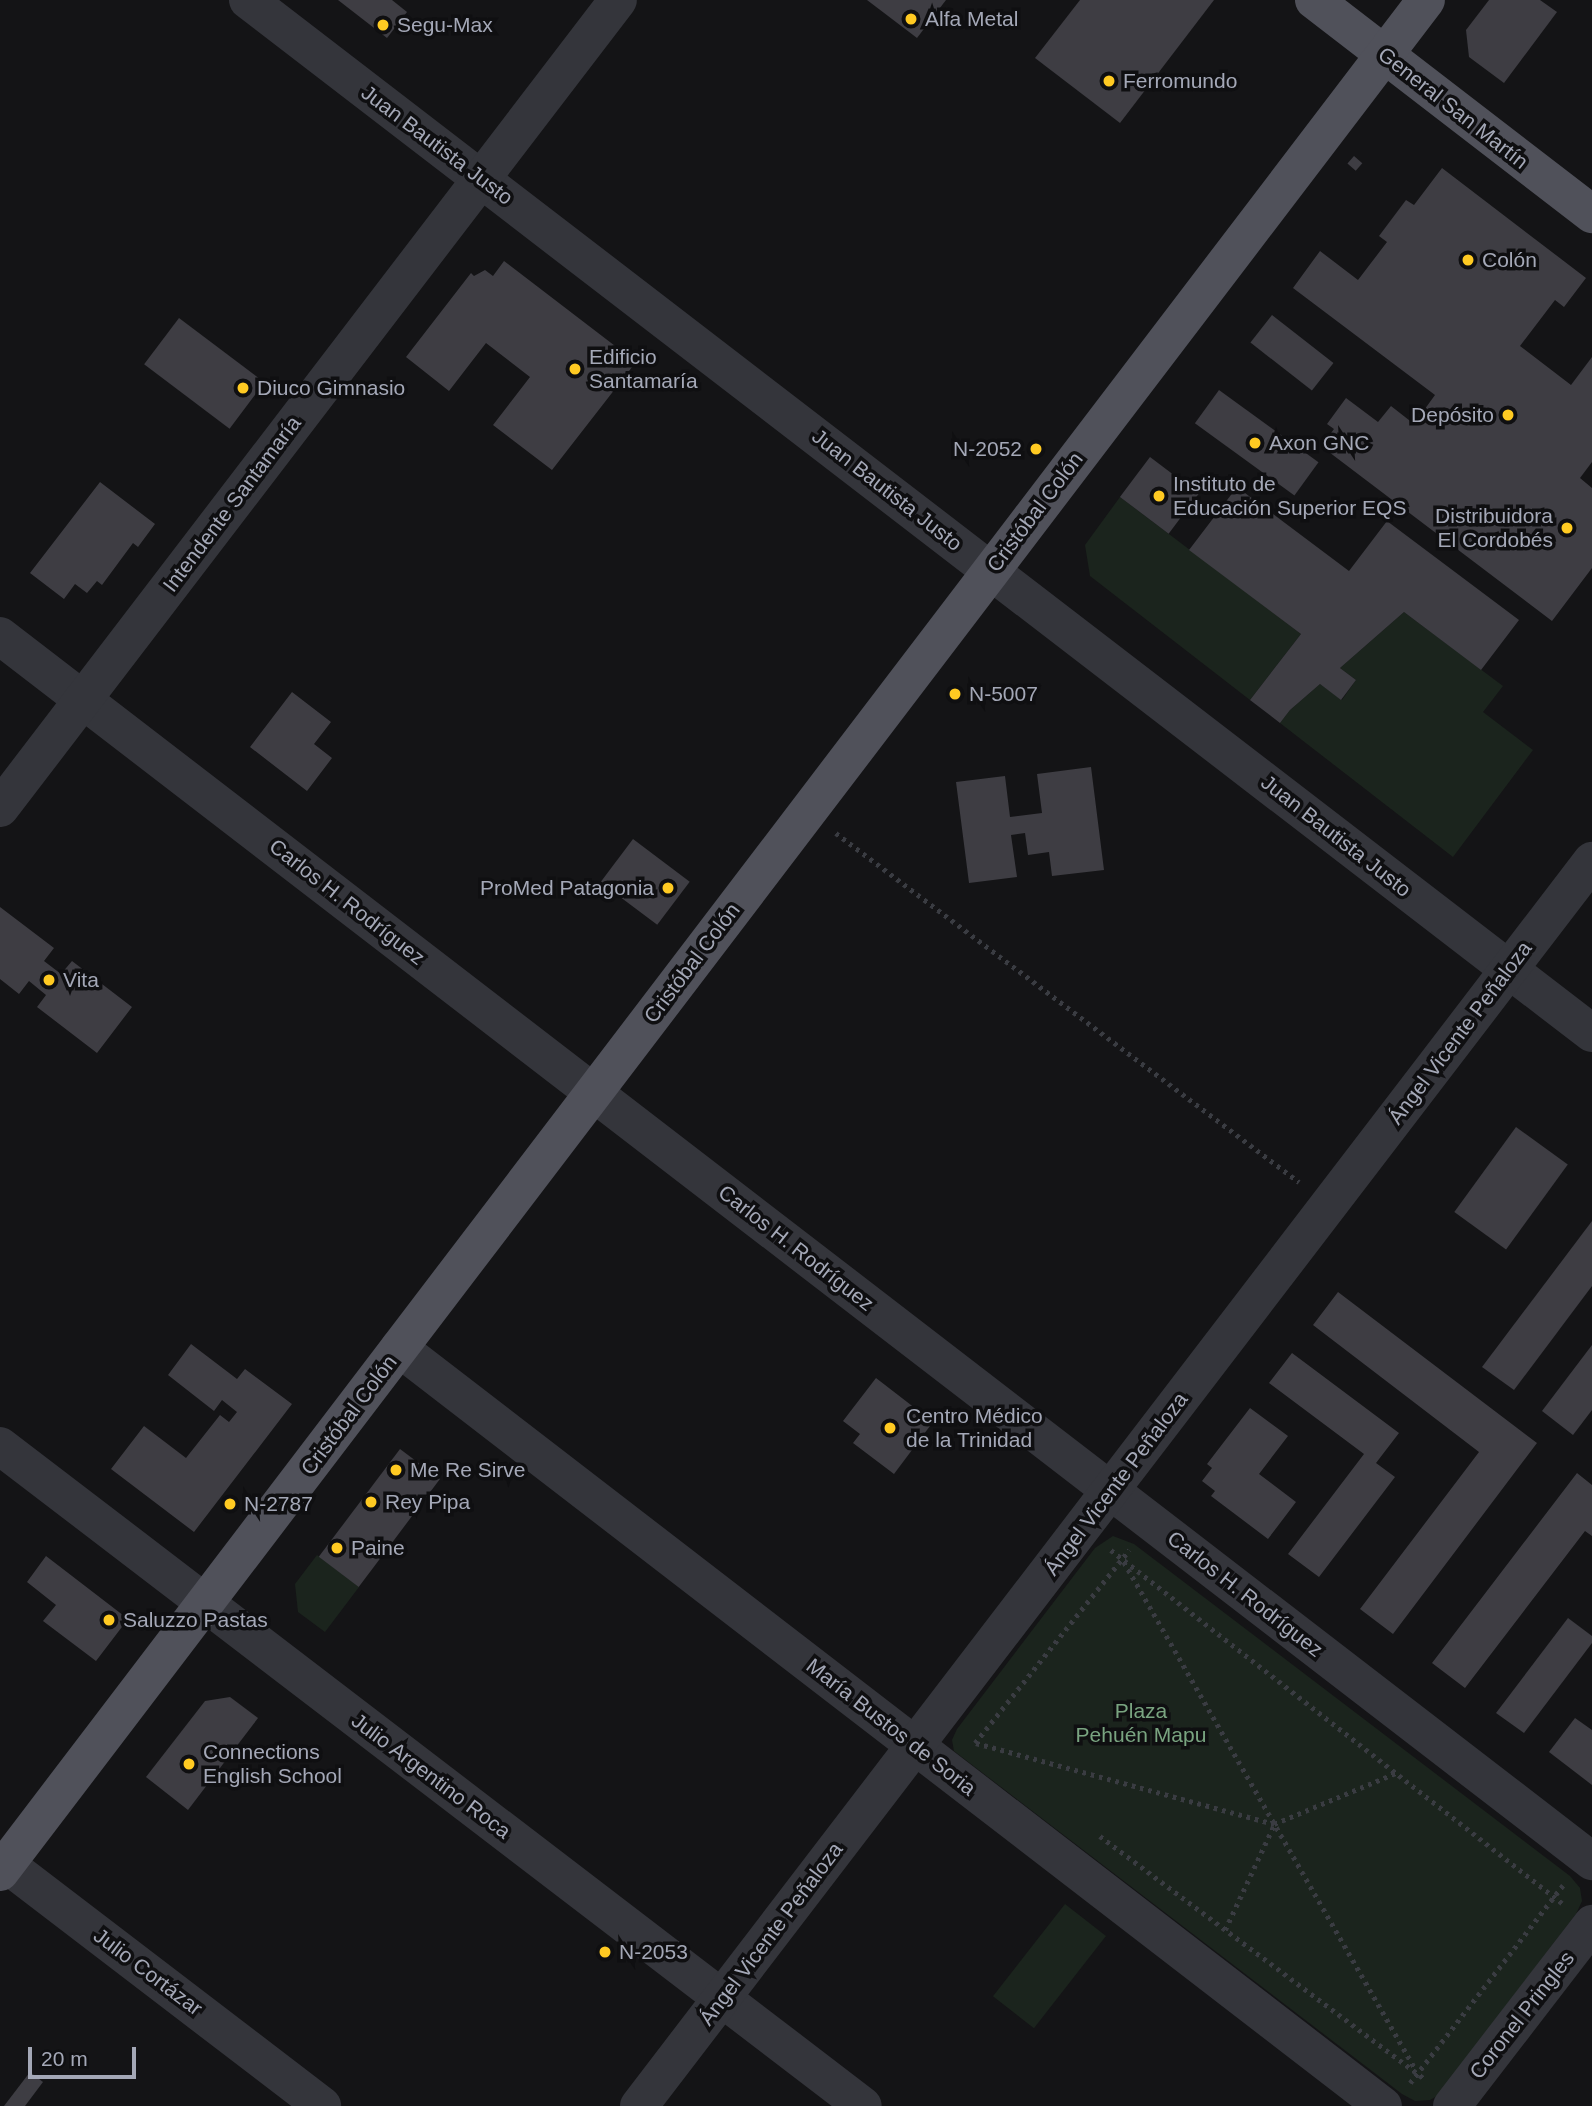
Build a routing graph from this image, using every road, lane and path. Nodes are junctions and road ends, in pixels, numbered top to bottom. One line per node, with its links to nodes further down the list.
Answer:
1 (248, 0): 6 (street, Juan Bautista Justo)
2 (618, 0): 6 (street, Intendente Santamaría)
3 (1314, 0): 5 (main road, General San Martín)
4 (1426, 0): 5 (main road, Cristóbal Colón)
5 (1384, 55): 7 (main road, General San Martín); 8 (main road, Cristóbal Colón)
6 (481, 179): 8 (street, Juan Bautista Justo); 10 (street, Intendente Santamaría)
7 (1592, 214)
8 (991, 570): 12 (main road, Cristóbal Colón); 14 (street, Juan Bautista Justo)
9 (0, 636): 10 (street, Carlos H. Rodríguez)
10 (83, 699): 11 (street, Intendente Santamaría); 16 (street, Carlos H. Rodríguez)
11 (0, 808)
12 (808, 811): 16 (main road, Cristóbal Colón); 17 (path)
13 (1592, 861): 14 (street, Ángel Vicente Peñaloza)
14 (1509, 969): 15 (street, Juan Bautista Justo); 17 (street, Ángel Vicente Peñaloza)
15 (1592, 1033)
16 (594, 1093): 18 (main road, Cristóbal Colón); 20 (street, Carlos H. Rodríguez)
17 (1329, 1204): 20 (street, Ángel Vicente Peñaloza)
18 (399, 1348): 24 (main road, Cristóbal Colón); 27 (street, María Bustos de Soria)
19 (0, 1446): 24 (street, Julio Argentino Roca)
20 (1110, 1490): 27 (street, Ángel Vicente Peñaloza); 34 (street, Carlos H. Rodríguez)
21 (1100, 1542): 23 (path)
22 (1134, 1544): 23 (path)
23 (1122, 1559): 26 (path); 30 (path); 31 (path)
24 (205, 1603): 33 (main road, Cristóbal Colón); 38 (street, Julio Argentino Roca)
25 (966, 1736): 26 (path)
26 (975, 1743): 28 (path); 29 (path); 31 (path)
27 (915, 1746): 38 (street, Ángel Vicente Peñaloza); 41 (street, María Bustos de Soria)
28 (986, 1751)
29 (968, 1752)
30 (1396, 1773): 31 (path); 35 (path)
31 (1274, 1824): 37 (path); 39 (path)
32 (1095, 1833): 37 (path)
33 (3, 1868): 42 (street, Julio Cortázar)
34 (1581, 1869): 35 (path)
35 (1554, 1897): 36 (path); 39 (path)
36 (1580, 1916): 40 (street, Coronel Pringles)
37 (1225, 1930): 39 (path)
38 (722, 1998): 43 (street, Ángel Vicente Peñaloza); 44 (street, Julio Argentino Roca)
39 (1418, 2074): 40 (path); 41 (path)
40 (1443, 2096)
41 (1393, 2100)
42 (322, 2106)
43 (639, 2106)
44 (863, 2106)

